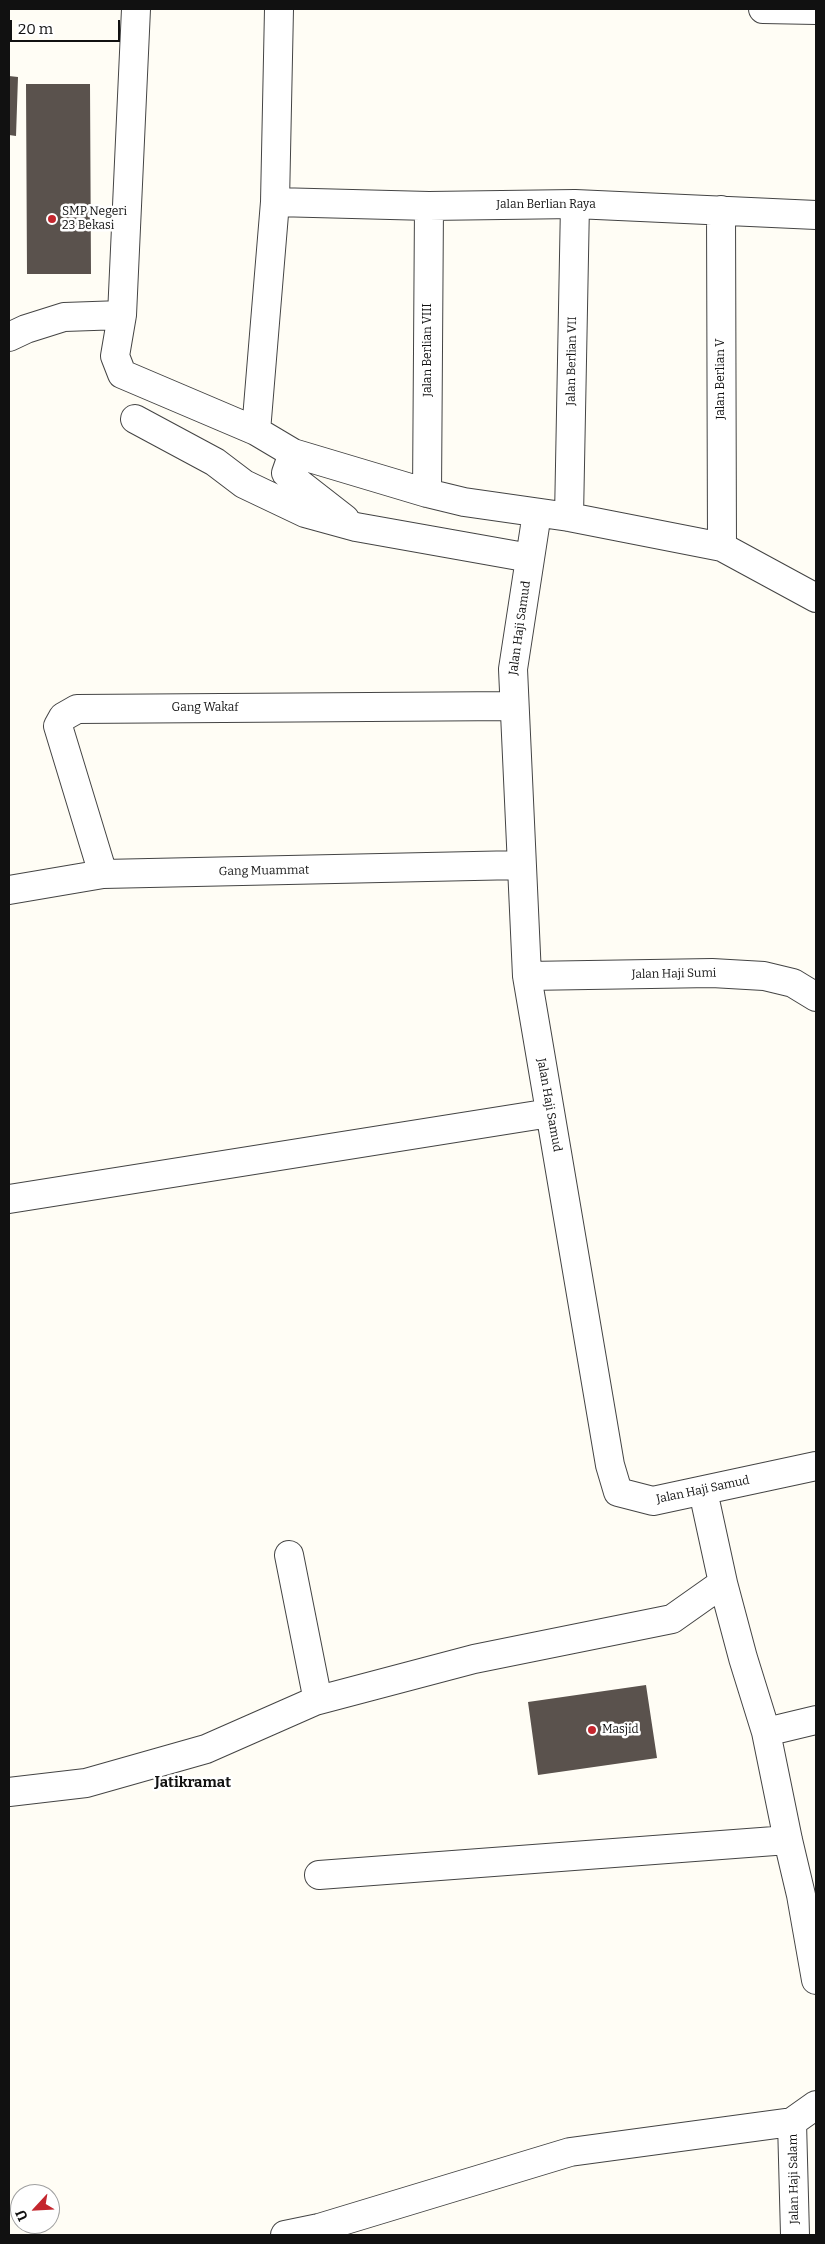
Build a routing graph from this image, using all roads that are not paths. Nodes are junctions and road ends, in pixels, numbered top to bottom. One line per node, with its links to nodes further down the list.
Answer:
1 (136, 9): 10 (street)
2 (279, 9): 5 (street)
3 (764, 9): 4 (street)
4 (816, 10)
5 (275, 202): 7 (street, Jalan Berlian Raya); 13 (street)
6 (575, 204): 7 (street, Jalan Berlian Raya); 8 (street, Jalan Berlian Raya); 17 (street, Jalan Berlian VII)
7 (429, 206): 15 (street, Jalan Berlian VIII)
8 (721, 210): 9 (street, Jalan Berlian Raya); 19 (street, Jalan Berlian V)
9 (816, 215)
10 (122, 315): 11 (street); 13 (street)
11 (9, 337)
12 (135, 419): 18 (street)
13 (256, 431): 14 (street)
14 (293, 454): 15 (street); 18 (street)
15 (427, 493): 16 (street)
16 (537, 513): 17 (street); 20 (street, Jalan Haji Samud)
17 (569, 517): 19 (street)
18 (356, 528): 20 (street)
19 (722, 547): 21 (street)
20 (530, 558): 22 (street, Jalan Haji Samud)
21 (816, 598)
22 (514, 706): 23 (street, Jalan Haji Samud); 24 (street, Gang Wakaf)
23 (520, 864): 24 (street, Gang Muammat); 26 (street, Jalan Haji Samud)
24 (103, 874): 25 (street, Gang Muammat)
25 (9, 890)
26 (527, 976): 27 (street, Jalan Haji Sumi); 28 (street, Jalan Haji Samud)
27 (816, 996)
28 (550, 1113): 29 (street); 31 (street, Jalan Haji Samud)
29 (9, 1199)
30 (816, 1466): 31 (street, Jalan Haji Samud)
31 (703, 1490): 33 (street)
32 (289, 1555): 34 (street)
33 (723, 1583): 34 (street); 36 (street)
34 (315, 1702): 37 (street)
35 (816, 1720): 36 (street)
36 (766, 1732): 38 (street)
37 (9, 1792)
38 (788, 1840): 39 (street); 40 (street)
39 (320, 1875)
40 (809, 1894): 41 (street)
41 (816, 1980)
42 (816, 2105): 43 (street)
43 (792, 2122): 44 (street); 45 (street, Jalan Haji Salam)
44 (285, 2235)
45 (795, 2235)

